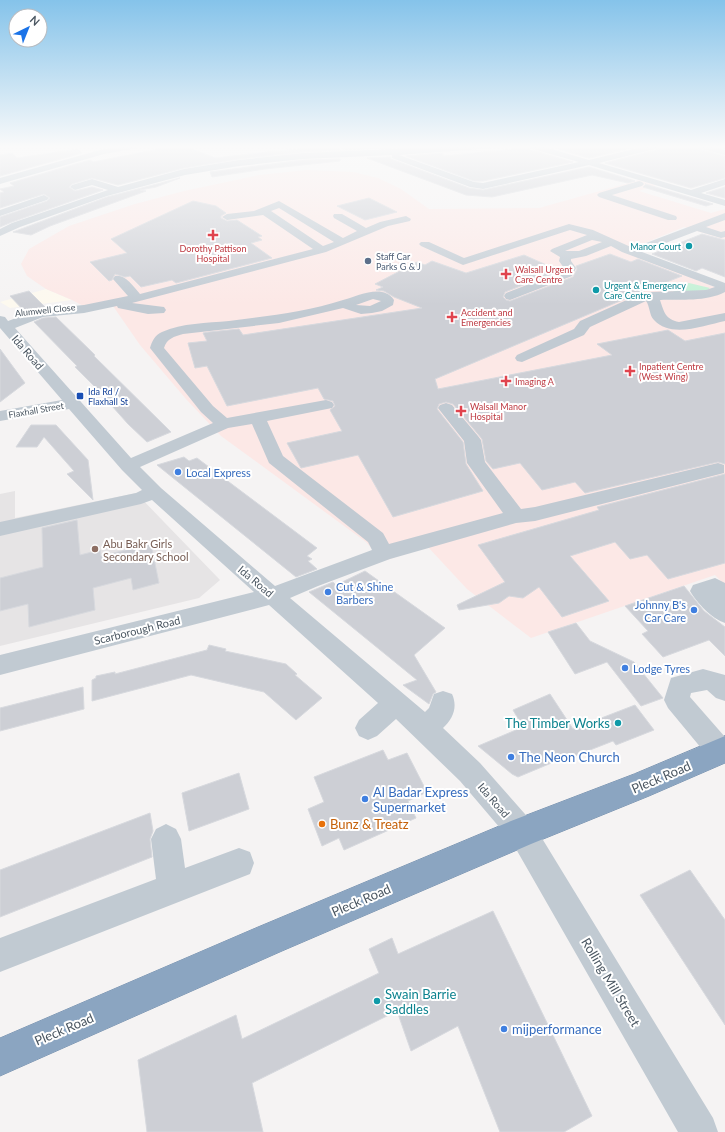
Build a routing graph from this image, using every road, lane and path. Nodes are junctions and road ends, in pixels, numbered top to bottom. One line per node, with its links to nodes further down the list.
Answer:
1 (42, 199): 8 (street)
2 (92, 199): 15 (street)
3 (617, 199): 4 (street)
4 (638, 199)
5 (711, 199): 6 (street)
6 (725, 203)
7 (264, 211): 11 (street); 20 (street); 22 (street)
8 (0, 213)
9 (338, 216): 16 (street)
10 (725, 216): 13 (street)
11 (227, 217)
12 (406, 219): 16 (street, Alumwell Close)
13 (696, 221): 18 (street); 23 (street)
14 (0, 223): 15 (street)
15 (16, 225): 17 (street)
16 (366, 232): 20 (street, Alumwell Close)
17 (0, 233)
18 (725, 234)
19 (600, 239): 21 (street); 23 (street); 24 (street); 24 (street)
20 (342, 242): 22 (street, Alumwell Close)
21 (425, 244)
22 (322, 250): 29 (street, Alumwell Close)
23 (633, 252): 26 (street)
24 (566, 256): 27 (street)
25 (119, 279): 29 (street)
26 (725, 287): 31 (street)
27 (510, 296)
28 (725, 297): 31 (street)
29 (137, 298): 30 (street, Alumwell Close)
30 (120, 301): 33 (street); 35 (street, Alumwell Close)
31 (654, 302): 34 (street); 36 (street)
32 (345, 304): 42 (street)
33 (160, 308)
34 (725, 317)
35 (2, 321): 37 (street, Ida Road)
36 (522, 358)
37 (73, 403): 40 (street, Flaxhall Street); 43 (street, Ida Road)
38 (326, 405): 41 (street)
39 (446, 408): 46 (street)
40 (0, 416)
41 (258, 418): 42 (street); 48 (street)
42 (224, 424): 43 (street)
43 (128, 466): 45 (street, Ida Road)
44 (718, 469): 46 (street, Scarborough Road)
45 (154, 492): 47 (street); 49 (street, Ida Road)
46 (516, 516): 48 (street, Scarborough Road)
47 (0, 529)
48 (384, 552): 49 (street, Scarborough Road)
49 (273, 596): 52 (street, Scarborough Road); 54 (street, Ida Road)
50 (725, 596): 51 (street)
51 (725, 614)
52 (0, 665)
53 (725, 690): 58 (street)
54 (396, 702): 56 (street); 57 (street, Ida Road)
55 (443, 702): 57 (street)
56 (368, 728)
57 (425, 728): 59 (street, Ida Road)
58 (723, 750): 59 (highway, Pleck Road)
59 (522, 832): 64 (highway, Pleck Road); 65 (street, Rolling Mill Street)
60 (166, 839): 62 (street)
61 (239, 863): 62 (street)
62 (172, 888): 63 (street)
63 (0, 956)
64 (0, 1057)
65 (699, 1132)

